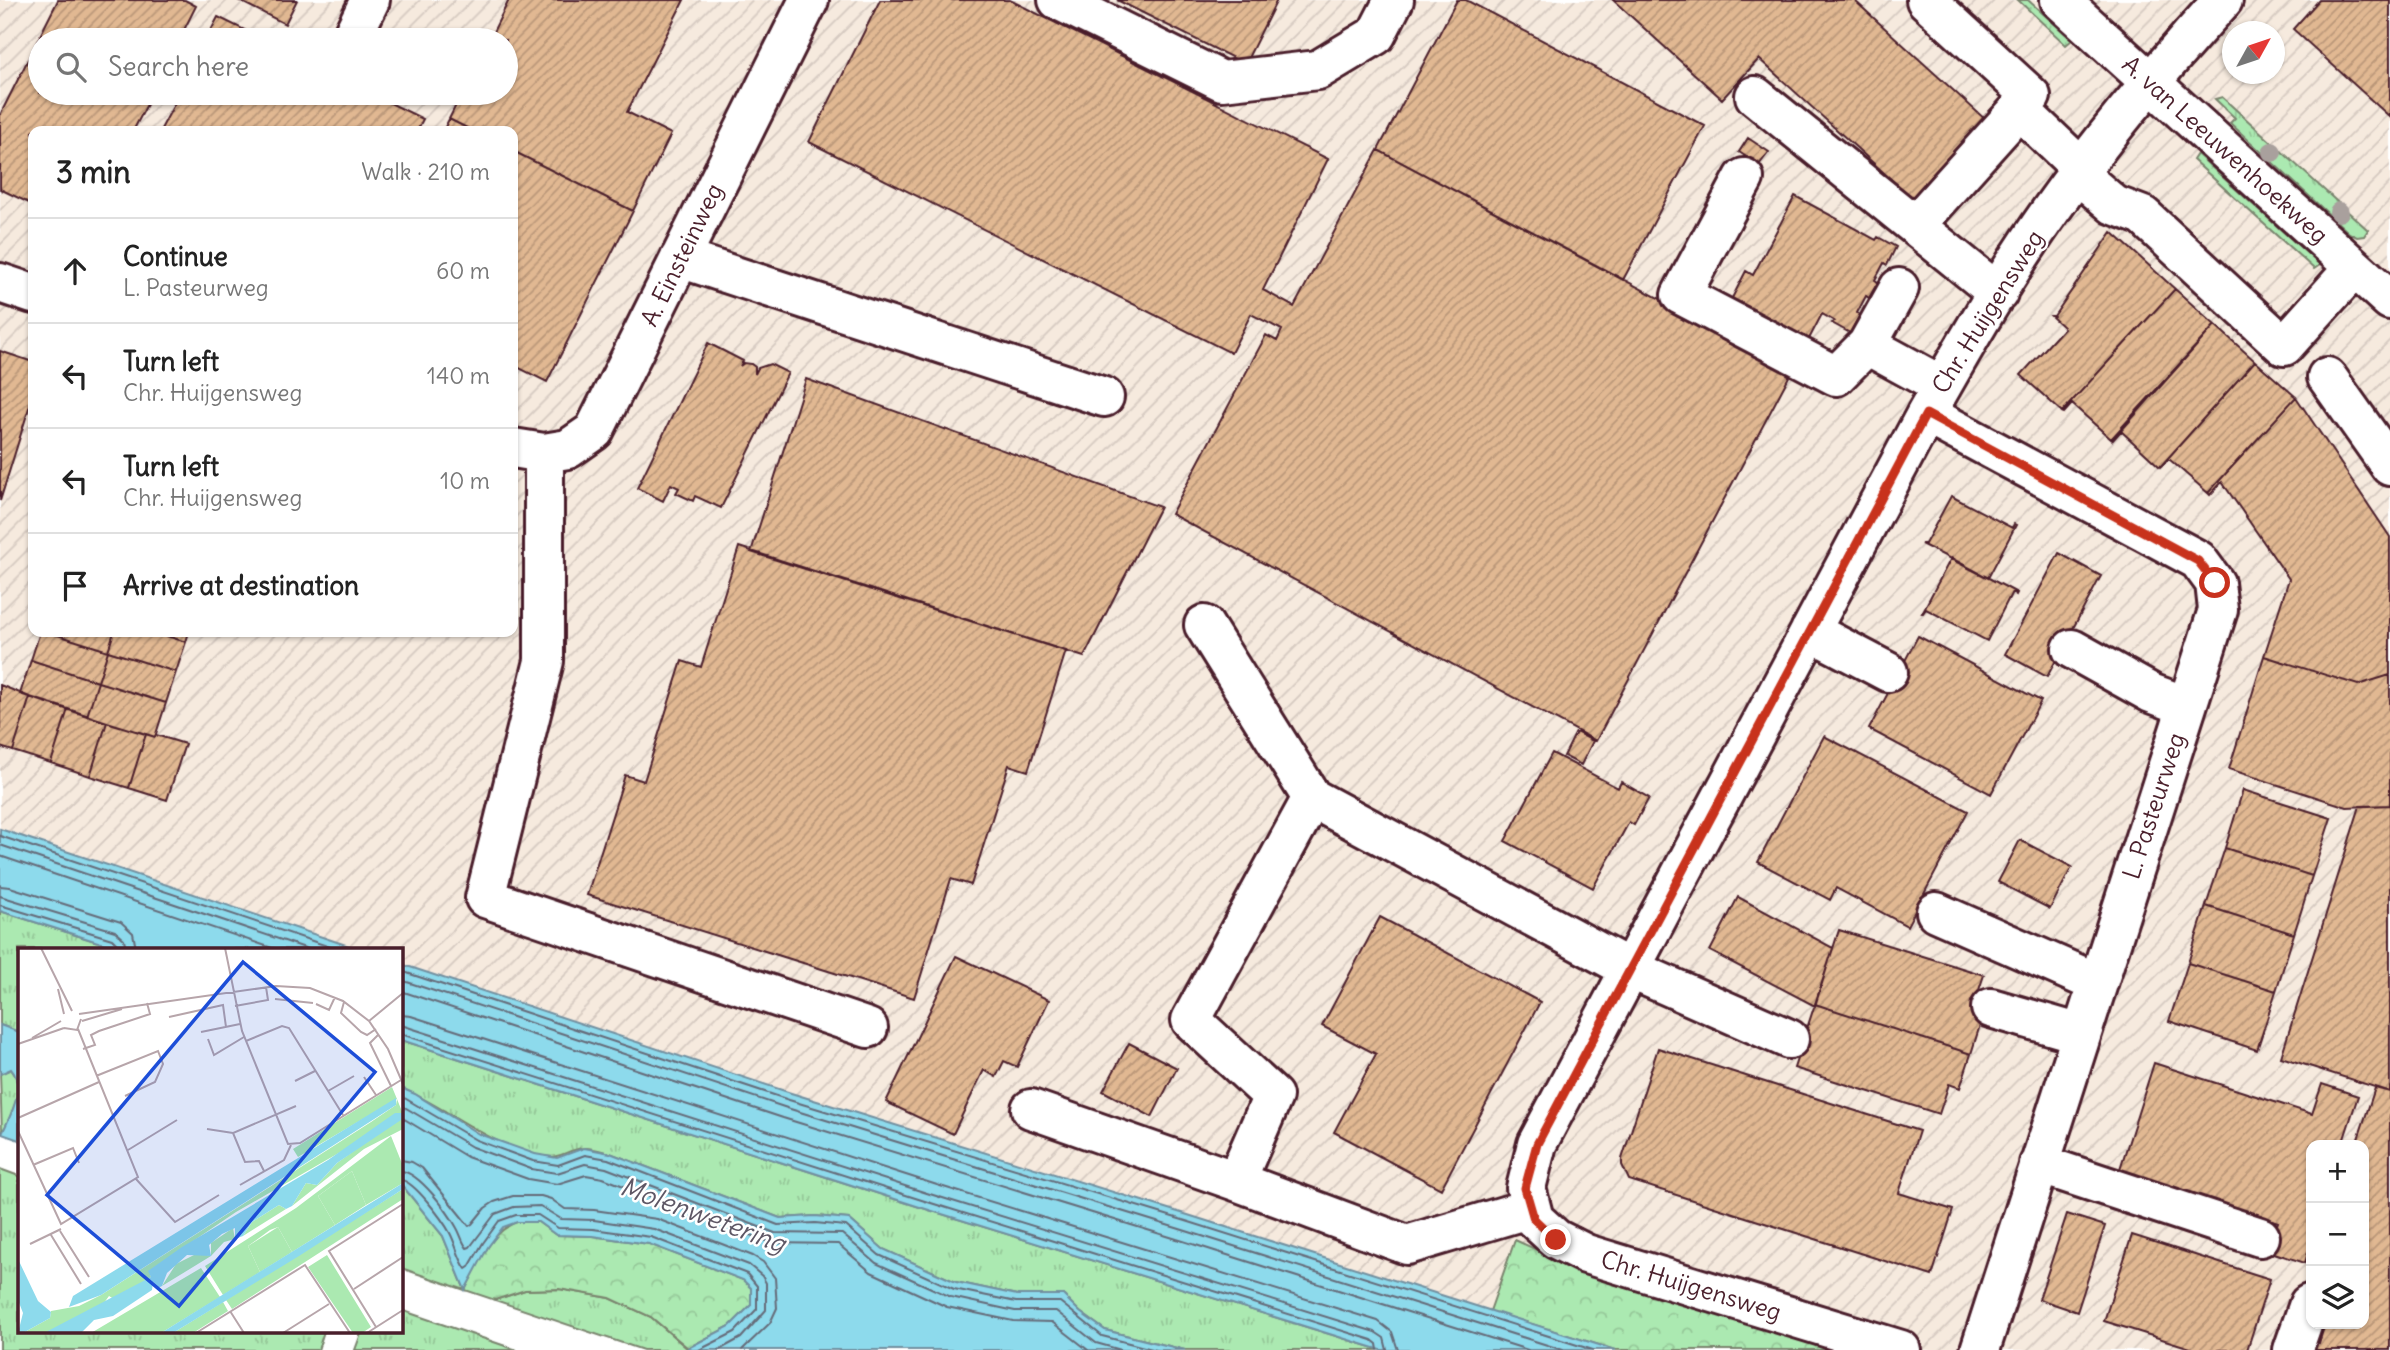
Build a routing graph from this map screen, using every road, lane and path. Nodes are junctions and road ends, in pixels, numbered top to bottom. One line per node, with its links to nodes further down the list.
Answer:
1 (809, 0): 13 (street, A. Einsteinweg)
2 (1058, 0): 3 (street)
3 (1394, 0)
4 (1926, 0): 9 (street)
5 (2060, 0): 7 (street, A. van Leeuwenhoekweg)
6 (2222, 0): 7 (street, Chr. Huijgensweg)
7 (2150, 82): 10 (street, Chr. Huijgensweg); 14 (street, A. van Leeuwenhoekweg)
8 (1755, 96): 12 (street)
9 (2019, 109): 10 (street); 12 (street)
10 (2080, 172): 14 (street); 18 (street, Chr. Huijgensweg)
11 (1744, 178): 20 (street)
12 (1915, 225): 18 (street)
13 (680, 258): 22 (street); 24 (street, A. Einsteinweg)
14 (2354, 268): 19 (street, A. van Leeuwenhoekweg)
15 (0, 283): 17 (street)
16 (1899, 288): 20 (street)
17 (28, 292)
18 (1998, 293): 23 (street, Chr. Huijgensweg)
19 (2390, 300)
20 (1867, 345): 23 (street, L. Pasteurweg)
21 (2327, 377): 25 (street)
22 (1104, 397)
23 (1934, 400): 27 (street, Chr. Huijgensweg); 30 (street, L. Pasteurweg)
24 (528, 450): 36 (street)
25 (2390, 466)
26 (1204, 625): 31 (street)
27 (1810, 631): 29 (street); 33 (street, Chr. Huijgensweg)
28 (2072, 649): 30 (street)
29 (1888, 672)
30 (2186, 706): 34 (street, L. Pasteurweg)
31 (1312, 799): 33 (street); 41 (street)
32 (1936, 912): 34 (street)
33 (1630, 969): 38 (street); 42 (street, Chr. Huijgensweg)
34 (2097, 983): 37 (street, L. Pasteurweg)
35 (1991, 1008): 37 (street)
36 (868, 1028)
37 (2081, 1034): 40 (street, L. Pasteurweg)
38 (1789, 1039)
39 (1031, 1109): 41 (street)
40 (2039, 1164): 43 (street); 46 (street, L. Pasteurweg)
41 (1236, 1181): 42 (street)
42 (1531, 1208): 45 (street, Chr. Huijgensweg)
43 (2260, 1237)
44 (2306, 1313): 47 (street)
45 (1901, 1350)
46 (1980, 1350)
47 (2293, 1350)

